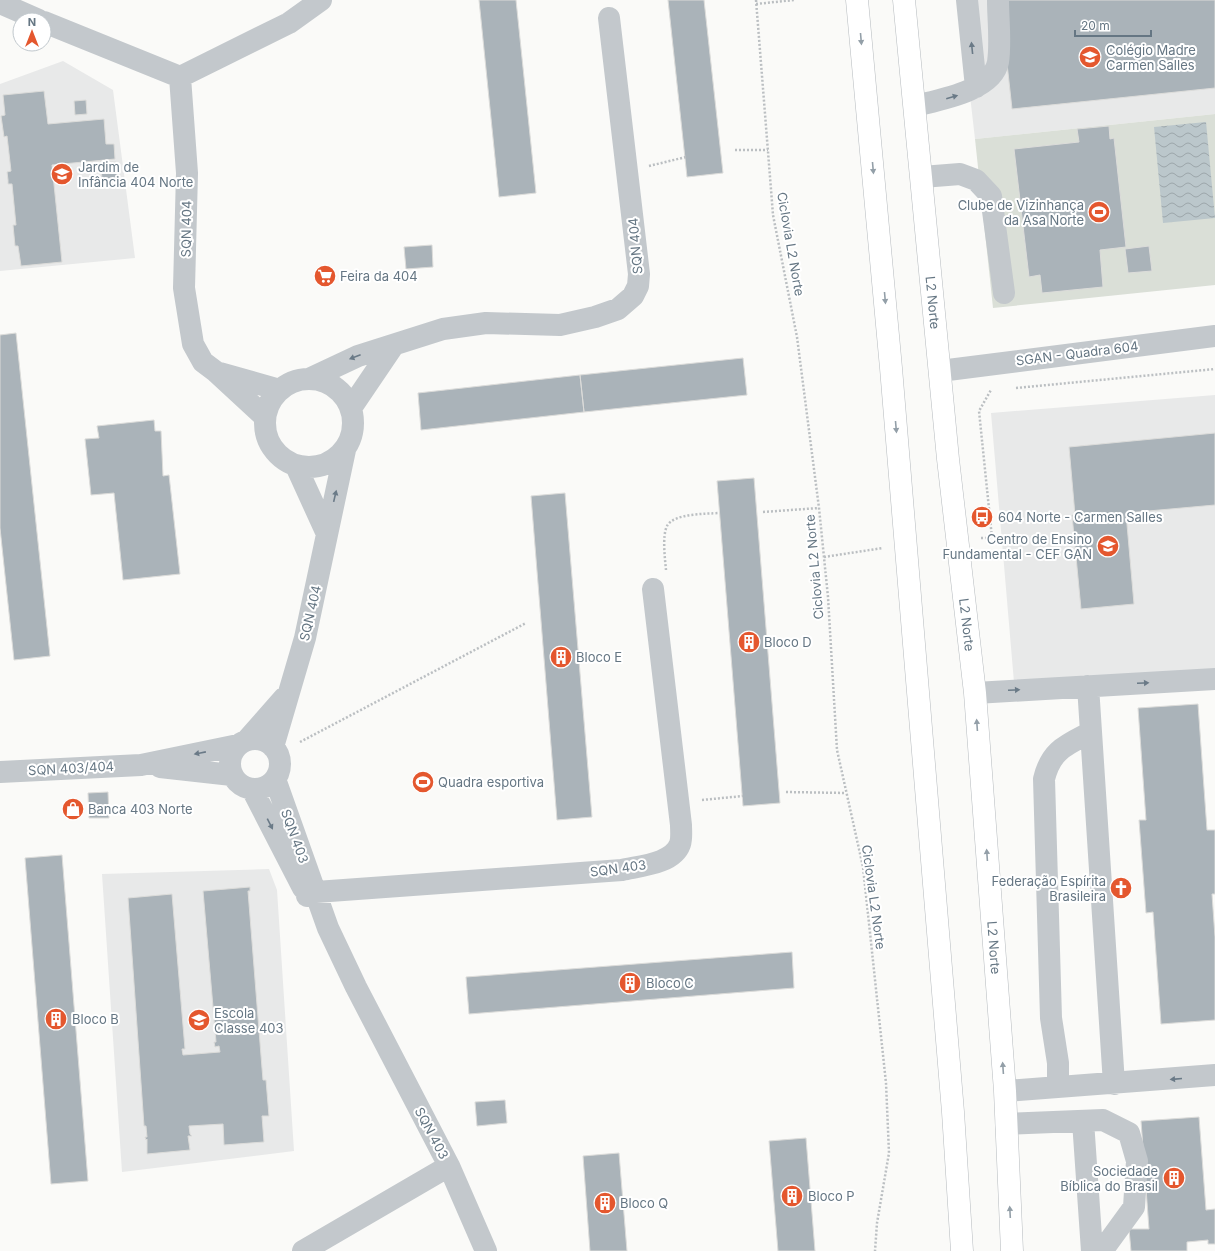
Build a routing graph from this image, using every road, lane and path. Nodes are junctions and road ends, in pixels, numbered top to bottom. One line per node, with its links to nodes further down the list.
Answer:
1 (321, 0): 12 (street)
2 (794, 0): 7 (path)
3 (857, 0): 39 (main road, one-way to 39)
4 (904, 0): 14 (main road, L2 Norte)
5 (967, 0): 13 (street, one-way to 5)
6 (998, 0): 13 (street)
7 (756, 2): 16 (path, Ciclovia L2 Norte)
8 (0, 3): 9 (street)
9 (21, 12)
10 (609, 18): 18 (street, SQN 404)
11 (52, 25): 12 (street)
12 (180, 77): 25 (street, SQN 404)
13 (976, 87): 14 (street, one-way to 13)
14 (915, 106): 19 (main road, L2 Norte)
15 (735, 150): 16 (path)
16 (768, 150): 34 (path, Ciclovia L2 Norte)
17 (686, 157): 18 (path)
18 (627, 171): 22 (street, SQN 404)
19 (922, 176): 20 (street); 24 (main road, L2 Norte)
20 (1004, 293)
21 (1215, 336): 24 (street, SGAN - Quadra 604)
22 (393, 346): 26 (street, SQN 404, one-way to 26); 30 (street)
23 (1215, 369): 27 (path)
24 (940, 371): 46 (main road, L2 Norte)
25 (216, 372): 29 (street, SQN 404); 31 (street, SQN 404)
26 (309, 379): 29 (street); 30 (street)
27 (1014, 388)
28 (998, 389): 38 (path)
29 (280, 390): 31 (street)
30 (351, 408): 32 (street)
31 (265, 417): 33 (street)
32 (345, 450): 33 (street); 37 (street, SQN 404, one-way to 32)
33 (296, 466): 37 (street)
34 (819, 508): 35 (path); 40 (path, Ciclovia L2 Norte)
35 (763, 512)
36 (719, 513): 41 (path)
37 (327, 534): 45 (street, SQN 404)
38 (992, 538)
39 (906, 544): 40 (path); 70 (main road)
40 (824, 557): 56 (path, Ciclovia L2 Norte)
41 (653, 589): 58 (street, SQN 403)
42 (526, 623): 49 (path)
43 (1215, 679): 44 (street, one-way to 43)
44 (1088, 686): 46 (street, one-way to 44); 47 (street)
45 (290, 691): 48 (street, SQN 404); 49 (street, SQN 404)
46 (975, 693): 63 (main road, L2 Norte, one-way to 46)
47 (1091, 732): 61 (street); 62 (street)
48 (242, 743): 49 (street); 50 (street, SQN 403/404, one-way to 50); 52 (street)
49 (275, 750): 53 (street)
50 (141, 765): 51 (street, SQN 403/404); 52 (street, SQN 403/404)
51 (0, 772)
52 (232, 775): 54 (street)
53 (275, 779): 54 (street); 59 (street, SQN 403)
54 (252, 789): 59 (street, SQN 403, one-way to 59)
55 (786, 792): 56 (path)
56 (846, 793): 69 (path, Ciclovia L2 Norte)
57 (743, 796): 58 (path)
58 (679, 803): 59 (street, SQN 403)
59 (311, 894): 66 (street, SQN 403)
60 (1215, 1075): 61 (street, one-way to 61)
61 (1114, 1084): 62 (street)
62 (1058, 1087): 63 (street)
63 (1004, 1091): 65 (main road, L2 Norte)
64 (1083, 1121): 65 (street); 72 (street); 73 (street)
65 (1006, 1124): 71 (main road, L2 Norte, one-way to 65)
66 (449, 1166): 67 (street, SQN 403); 68 (street, SQN 403)
67 (303, 1251)
68 (486, 1251)
69 (875, 1251)
70 (962, 1251)
71 (1012, 1251)
72 (1092, 1251)
73 (1102, 1251)

